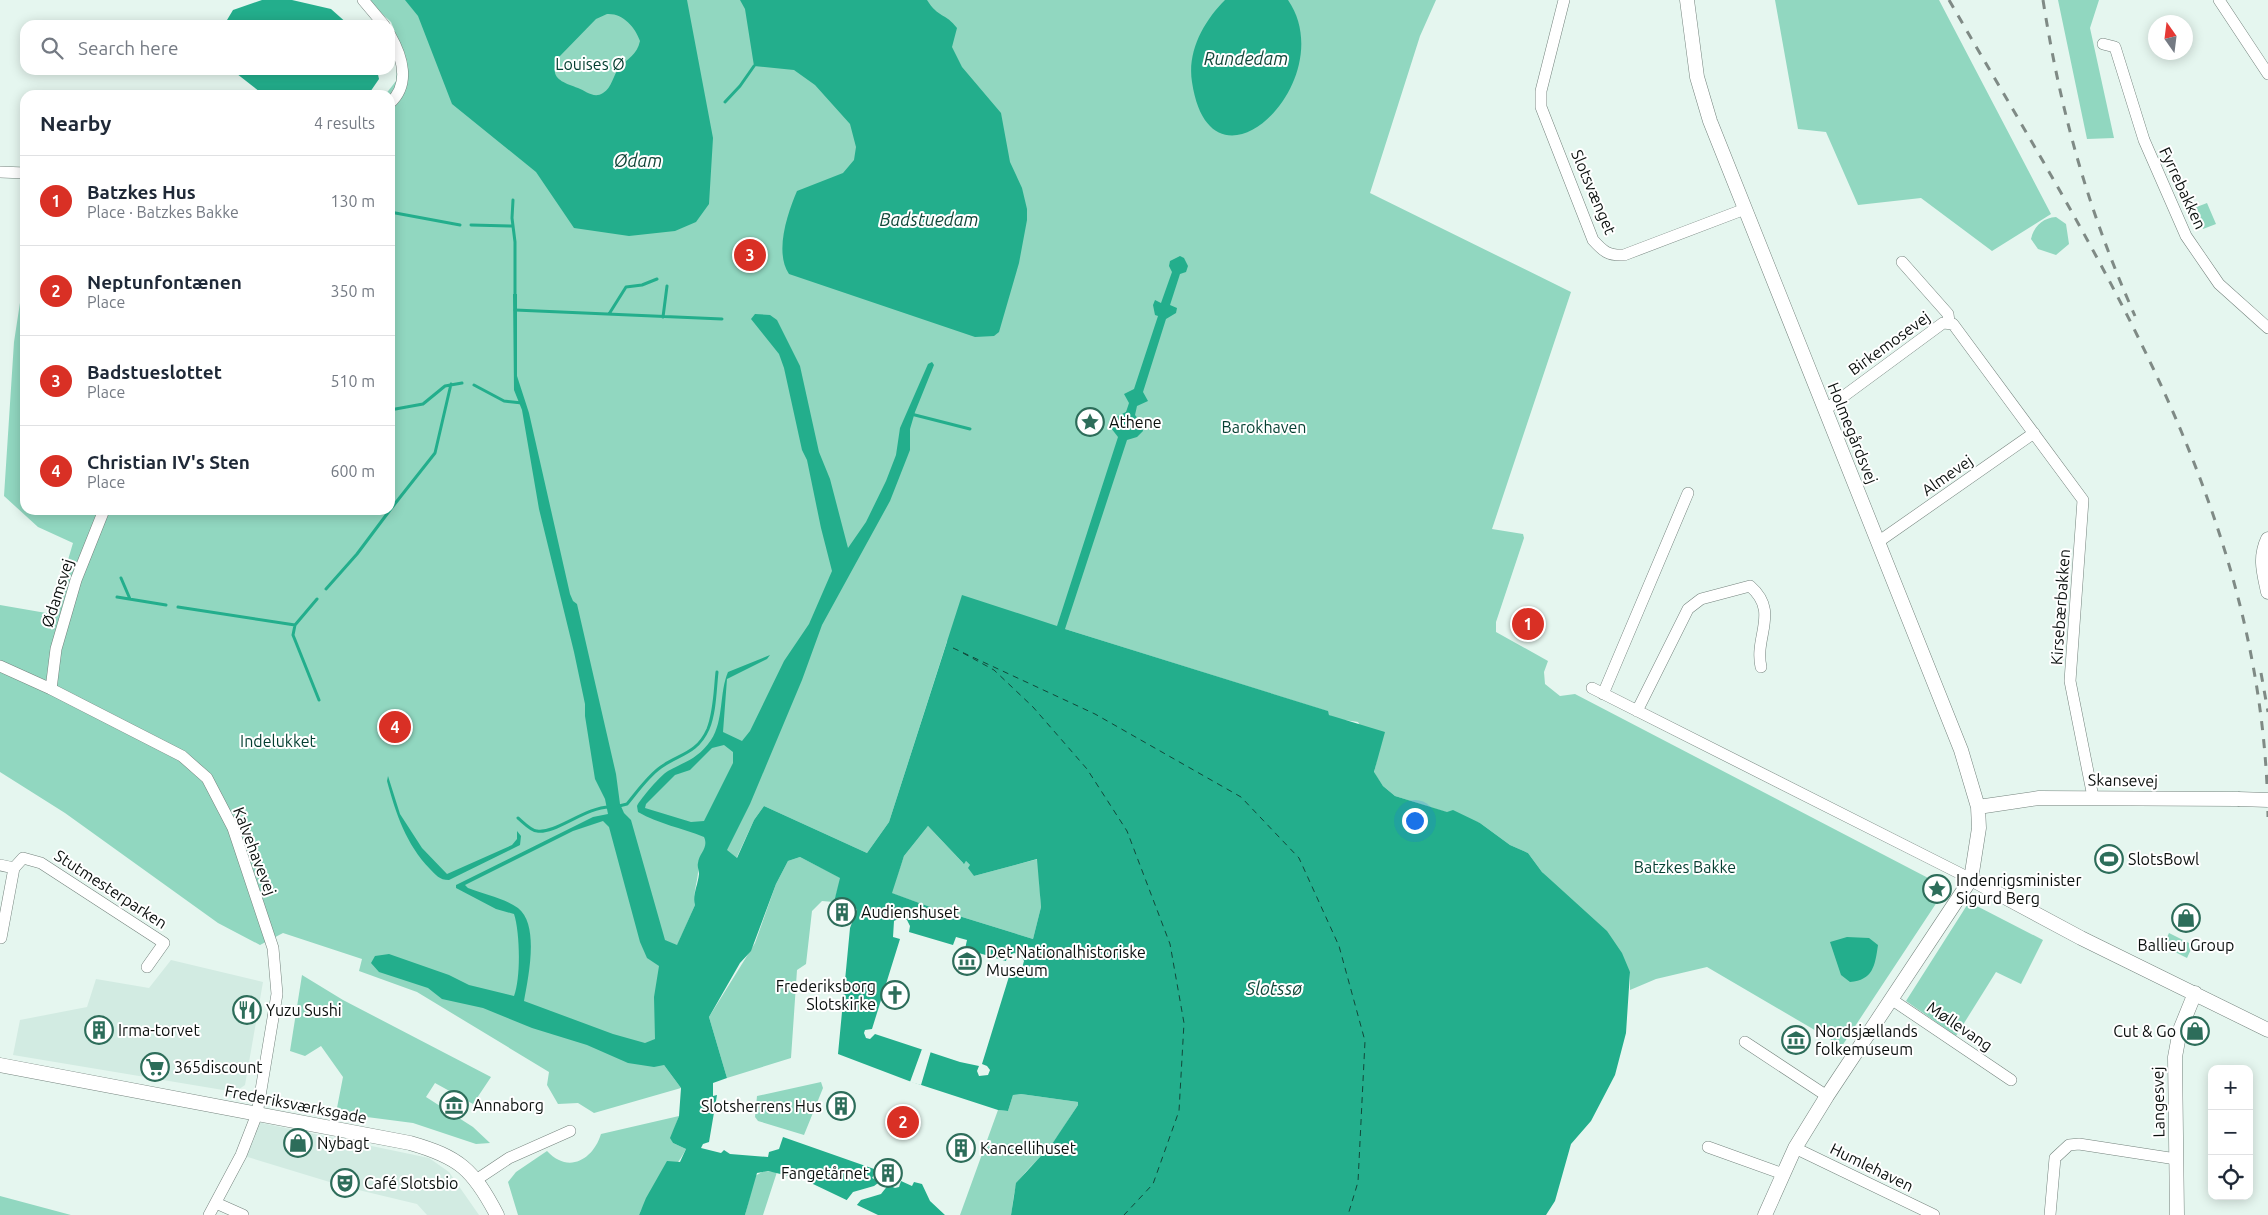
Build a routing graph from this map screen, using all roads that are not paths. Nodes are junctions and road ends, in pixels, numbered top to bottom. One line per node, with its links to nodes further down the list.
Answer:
1 (363, 0): 5 (street)
2 (1564, 0): 12 (street, Slotsvænget)
3 (1687, 0): 12 (street, Holmegårdsvej)
4 (2219, 0): 8 (street)
5 (380, 20)
6 (395, 43): 9 (street)
7 (2104, 44): 15 (street, Fyrrebakken)
8 (2268, 74)
9 (395, 99)
10 (0, 172): 11 (street)
11 (20, 173)
12 (1745, 209): 16 (street, Holmegårdsvej)
13 (1902, 262): 14 (street, Birkemosevej)
14 (1949, 322): 16 (street, Birkemosevej); 17 (street, Birkemosevej)
15 (2268, 328)
16 (1825, 410): 21 (street, Holmegårdsvej)
17 (2034, 433): 21 (street, Almevej); 27 (street, Kirsebærbakken)
18 (1688, 493): 26 (street)
19 (102, 515): 25 (street, Ødamsvej)
20 (2268, 539): 22 (street)
21 (1878, 542): 29 (street, Holmegårdsvej)
22 (2268, 592)
23 (0, 666): 25 (street, Kalvehavevej)
24 (1761, 667): 26 (street)
25 (50, 689): 42 (street, Kalvehavevej)
26 (1637, 711): 32 (street)
27 (2093, 797): 28 (street, Skansevej, bridge); 29 (street, Skansevej)
28 (2268, 800)
29 (1978, 807): 32 (street, Holmegårdsvej)
30 (0, 865): 31 (street)
31 (14, 868): 33 (street); 34 (street, Stutmesterparken)
32 (1970, 879): 35 (street); 36 (street)
33 (0, 938)
34 (147, 967)
35 (2195, 993): 37 (street); 46 (street, Langesvej)
36 (1891, 999): 40 (street, Møllevang); 41 (street)
37 (2268, 1030)
38 (1745, 1042): 41 (street)
39 (0, 1065): 42 (street, Frederiksværksgade)
40 (2010, 1080)
41 (1827, 1096): 45 (street)
42 (257, 1114): 48 (street, Frederiksværksgade); 49 (street, Kalvehavevej)
43 (570, 1131): 48 (street)
44 (1708, 1147): 47 (street)
45 (1795, 1148): 47 (street); 54 (street, Humlehaven)
46 (2176, 1159): 55 (street); 56 (street, Langesvej)
47 (1782, 1174): 53 (street)
48 (476, 1180): 52 (street, Frederiksværksgade)
49 (216, 1203): 50 (street, Kalvehavevej); 51 (street)
50 (209, 1215)
51 (243, 1215)
52 (497, 1215)
53 (1765, 1215)
54 (1934, 1215)
55 (2050, 1215)
56 (2177, 1215)

